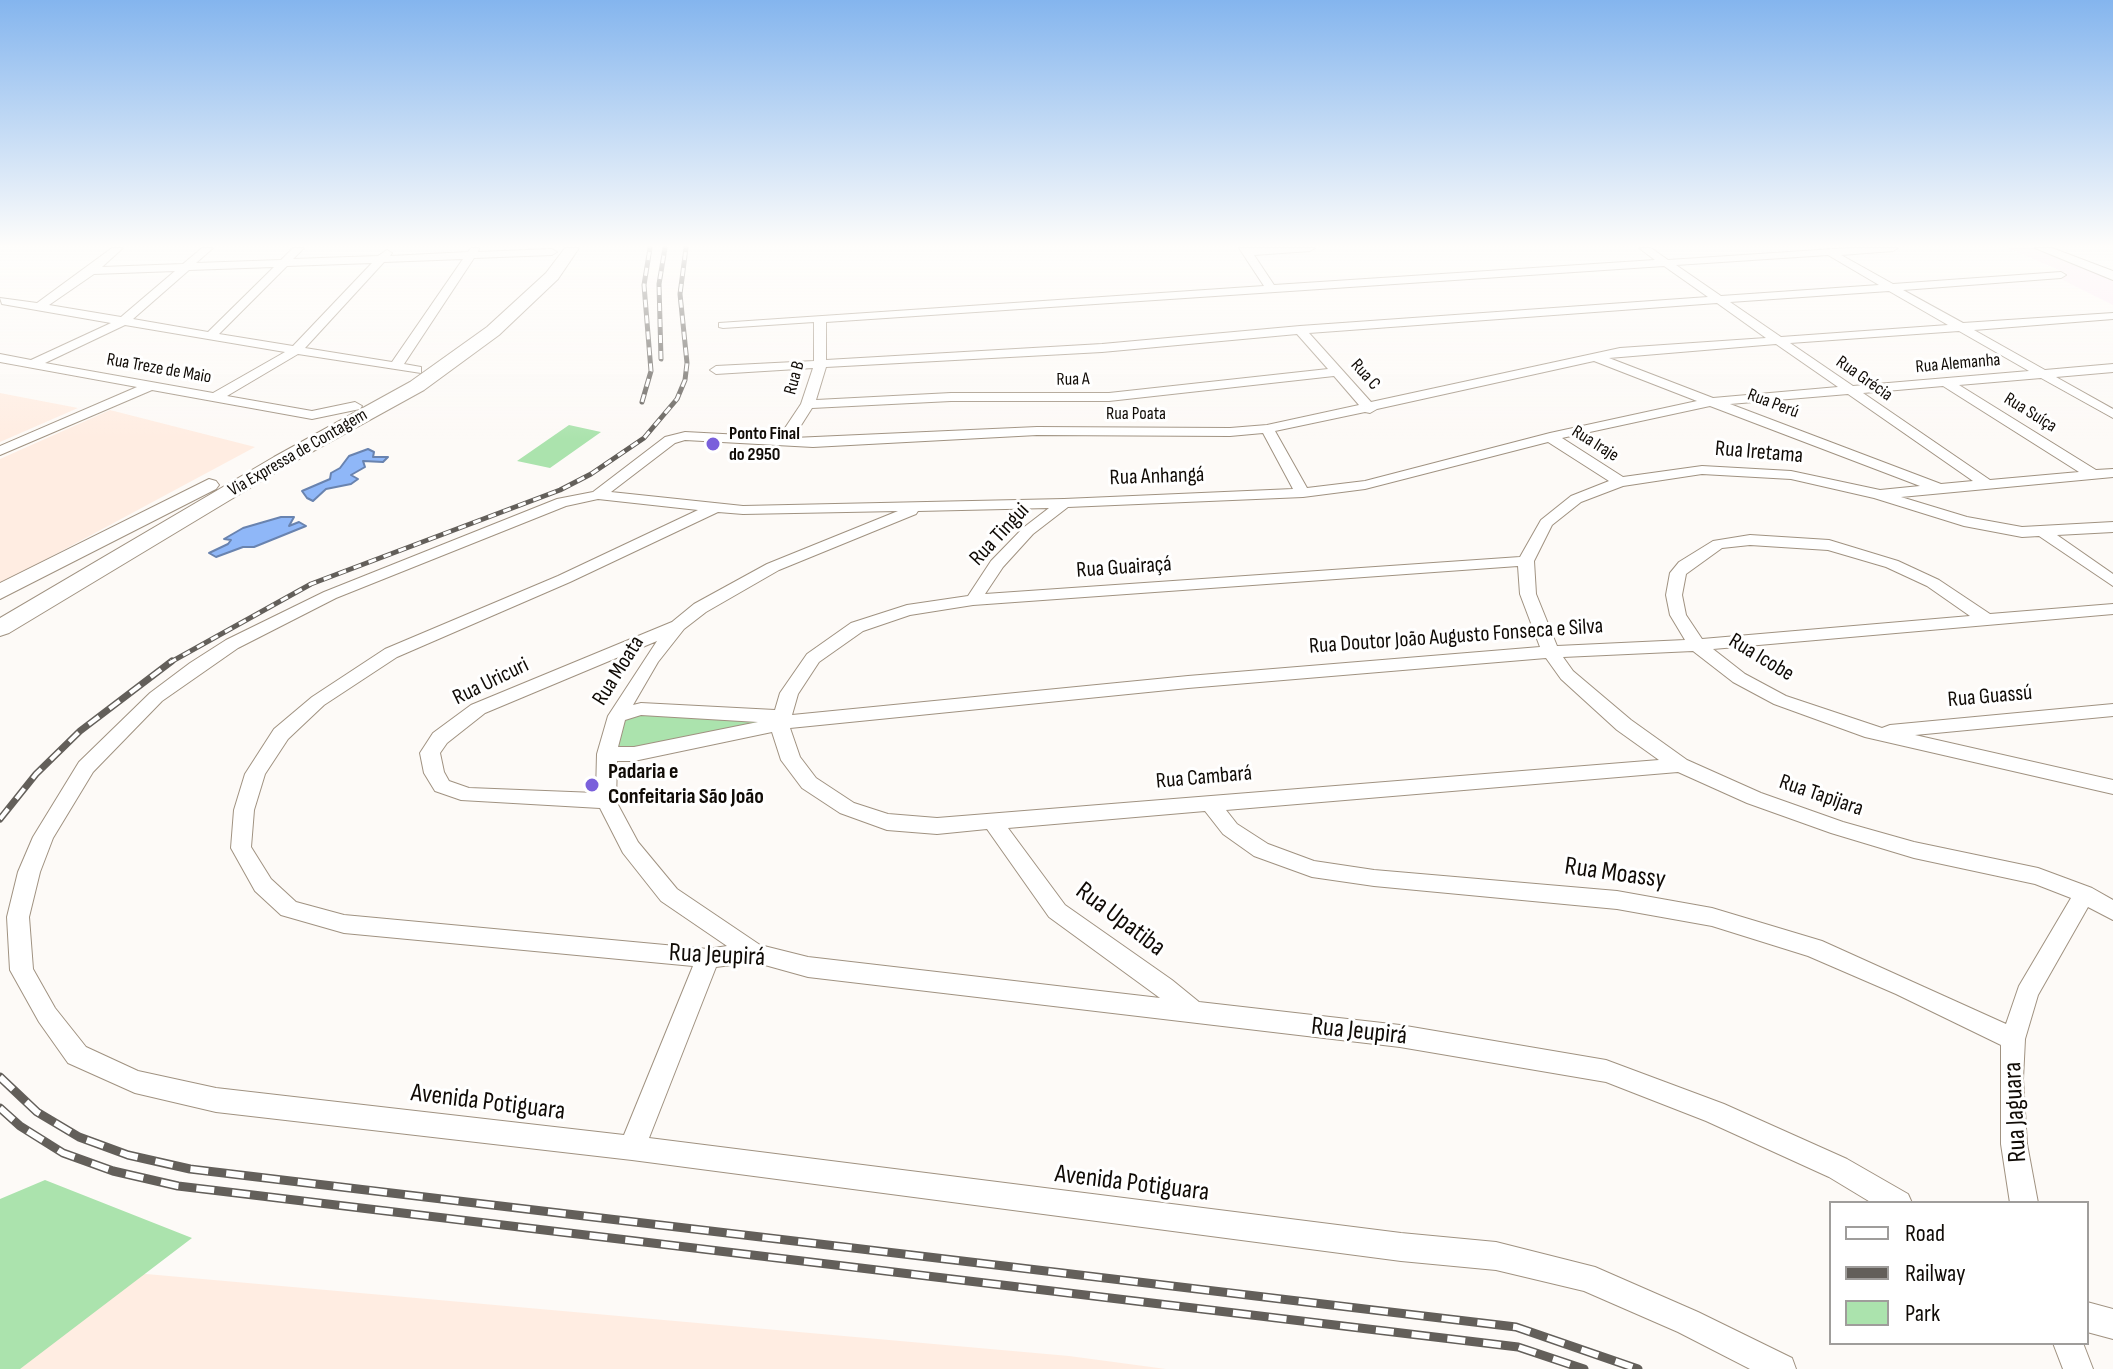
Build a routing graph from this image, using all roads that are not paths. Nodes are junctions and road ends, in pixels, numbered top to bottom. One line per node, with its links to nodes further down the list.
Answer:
1 (69, 312): 14 (street)
2 (135, 312): 14 (street)
3 (234, 312): 18 (street)
4 (332, 312): 20 (street)
5 (433, 312): 24 (street)
6 (495, 312): 27 (highway, Via Expressa de Contagem)
7 (514, 312): 63 (highway, Via Expressa de Contagem)
8 (909, 312): 13 (street)
9 (1537, 312): 17 (street)
10 (1737, 312): 19 (street, Rua Grécia)
11 (1934, 312): 16 (street)
12 (2113, 316): 16 (street, Rua Poata)
13 (820, 318): 15 (street); 25 (street, Rua B)
14 (124, 321): 18 (street); 23 (street)
15 (723, 325)
16 (1961, 327): 19 (street, Rua Poata); 30 (street)
17 (1300, 330): 25 (street); 29 (street, Rua C)
18 (211, 335): 20 (street)
19 (1776, 340): 21 (street, Rua Poata); 33 (street, Rua Grécia)
20 (296, 350): 24 (street); 34 (street)
21 (1594, 357): 35 (street, Rua Perú); 37 (street, Rua Poata)
22 (0, 358): 23 (street, Rua Treze de Maio)
23 (32, 364): 32 (street, Rua Treze de Maio)
24 (396, 366): 27 (street)
25 (820, 366): 28 (street); 36 (street, Rua B)
26 (2113, 368): 30 (street, Rua Alemanha)
27 (417, 370): 39 (highway, Via Expressa de Contagem)
28 (716, 370)
29 (1338, 372): 36 (street, Rua A); 37 (street, Rua C)
30 (2043, 374): 31 (street, Rua Alemanha); 38 (street)
31 (1947, 383): 33 (street, Rua Alemanha); 45 (street, Rua Suíça)
32 (150, 386): 34 (street, Rua Treze de Maio); 43 (street)
33 (1849, 391): 35 (street, Rua Alemanha); 47 (street, Rua Grécia)
34 (216, 397): 39 (street, Rua Treze de Maio)
35 (1709, 402): 41 (street, Rua Anhangá); 48 (street, Rua Perú)
36 (808, 404): 42 (street, Rua B)
37 (1370, 409): 40 (street, Rua Poata)
38 (2113, 414)
39 (315, 421): 59 (highway, Via Expressa de Contagem)
40 (1267, 429): 42 (street, Rua Poata); 49 (street)
41 (1550, 437): 46 (street, Rua Iraje); 49 (street, Rua Anhangá)
42 (783, 442): 50 (street, Rua Poata)
43 (0, 451)
44 (2113, 473): 45 (street, Rua Perú)
45 (2094, 475): 47 (street, Rua Perú)
46 (1620, 482): 51 (street, Rua Iretama); 57 (street, Rua Iretama)
47 (1985, 483): 48 (street, Rua Perú)
48 (1938, 488): 51 (street, Rua Perú)
49 (1303, 493): 52 (street, Rua Anhangá)
50 (598, 495): 54 (street, Rua Anhangá); 83 (street, Avenida Potiguara)
51 (1900, 495): 56 (street, Rua Iretama)
52 (1064, 503): 53 (street, Rua Anhangá); 60 (street, Rua Tingui)
53 (922, 507): 54 (street, Rua Anhangá); 64 (street, Rua Moata)
54 (712, 509): 80 (street, Rua Jeupirá)
55 (2113, 527): 56 (street, Rua Iretama)
56 (2045, 533): 58 (street)
57 (1526, 561): 60 (street, Rua Guairaçá); 66 (street)
58 (2113, 581)
59 (0, 594): 63 (highway)
60 (973, 600): 69 (street, Rua Guairaçá)
61 (2113, 609): 62 (street, Rua Doutor João Augusto Fonseca e Silva)
62 (1987, 620): 65 (street, Rua Doutor João Augusto Fonseca e Silva); 65 (street, Rua Icobe)
63 (7, 624)
64 (678, 625): 68 (street, Rua Moata); 74 (street, Rua Uricuri)
65 (1697, 645): 66 (street, Rua Doutor João Augusto Fonseca e Silva); 70 (street, Rua Icobe)
66 (1551, 652): 69 (street, Rua Doutor João Augusto Fonseca e Silva); 72 (street, Rua Tapijara)
67 (2113, 710): 70 (street, Rua Guassú)
68 (617, 716): 69 (street, Rua Doutor João Augusto Fonseca e Silva); 71 (street, Rua Moata)
69 (781, 720): 71 (street, Rua Doutor João Augusto Fonseca e Silva); 76 (street, Rua Cambará)
70 (1872, 732): 73 (street, Rua Icobe)
71 (607, 754): 74 (street, Rua Moata)
72 (1680, 765): 75 (street, Rua Cambará); 77 (street, Rua Tapijara)
73 (2113, 787)
74 (606, 801): 79 (street, Rua Moata)
75 (1209, 802): 76 (street, Rua Cambará); 82 (street, Rua Moassy)
76 (992, 821): 81 (street, Rua Upatiba)
77 (2084, 894): 78 (street, Rua Tapijara); 82 (street, Rua Jaguara)
78 (2113, 911)
79 (754, 953): 80 (street, Rua Jeupirá); 81 (street, Rua Jeupirá)
80 (708, 958): 83 (street)
81 (1196, 1014): 84 (street, Rua Jeupirá)
82 (2013, 1039): 85 (street, Rua Jaguara)
83 (632, 1148): 89 (street, Avenida Potiguara)
84 (1895, 1201)
85 (2024, 1201)
86 (2089, 1318): 87 (street)
87 (2113, 1324)
88 (2069, 1345): 90 (street)
89 (1781, 1369)
90 (2078, 1369)

